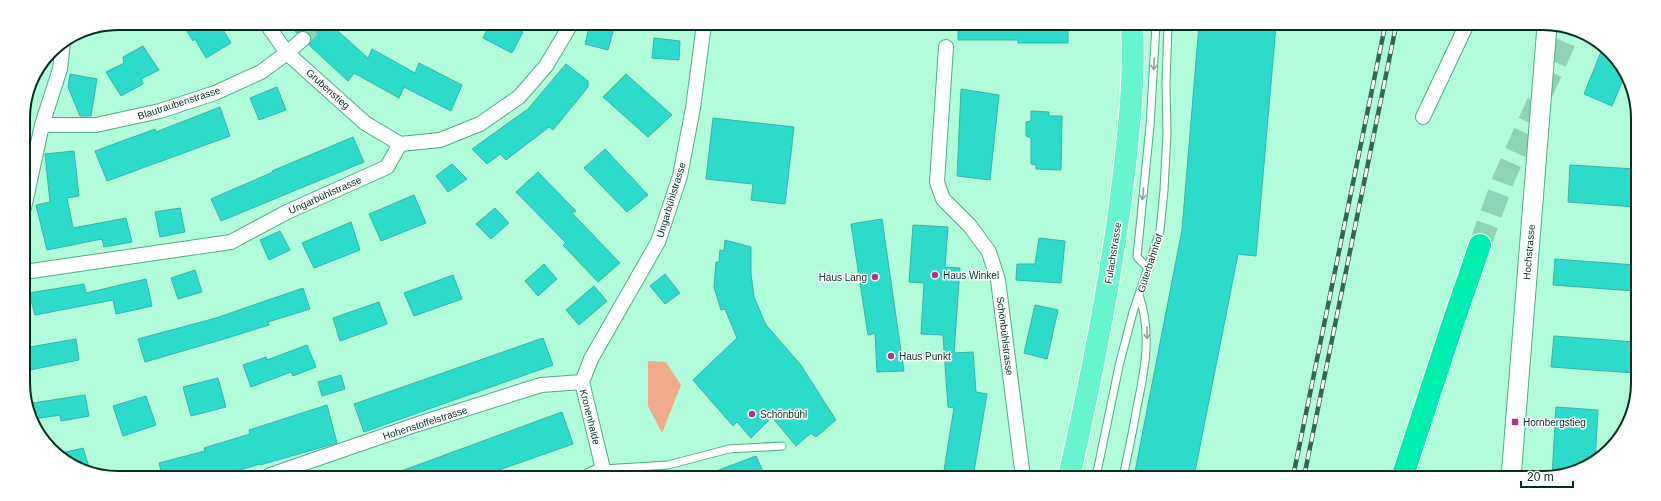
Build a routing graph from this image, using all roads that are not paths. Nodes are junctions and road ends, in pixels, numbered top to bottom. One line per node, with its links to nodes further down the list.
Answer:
1 (271, 30): 12 (street, Grubenstieg)
2 (567, 30): 15 (street)
3 (703, 30): 21 (street, Ungarbühlstrasse)
4 (1132, 30): 29 (main road, Fulachstrasse)
5 (1156, 30): 18 (lane, one-way to 18)
6 (1166, 30): 18 (lane, Güterbahnhof)
7 (1464, 30): 13 (street)
8 (1547, 30): 35 (street, Hochstrasse)
9 (303, 39): 12 (street, Blautraubenstrasse)
10 (946, 47): 28 (street, Schönbühlstrasse)
11 (62, 51): 14 (street)
12 (287, 53): 14 (street, Blautraubenstrasse); 15 (street, Grubenstieg)
13 (1422, 117)
14 (42, 125): 16 (street)
15 (400, 144): 19 (street, Ungarbühlstrasse)
16 (30, 180)
17 (1480, 245): 24 (highway)
18 (1149, 269): 20 (lane, Güterbahnhof)
19 (30, 271)
20 (1139, 295): 30 (lane, Güterbahnhof); 31 (lane, one-way to 31)
21 (591, 359): 22 (street, Kronenhalde)
22 (582, 382): 25 (street, Hohenstoffelstrasse); 26 (street, Kronenhalde)
23 (782, 446): 27 (lane)
24 (1411, 450): 32 (highway); 33 (highway); 34 (highway)
25 (282, 471)
26 (603, 471)
27 (617, 471)
28 (1022, 471)
29 (1070, 471)
30 (1097, 471)
31 (1124, 471)
32 (1401, 471)
33 (1404, 471)
34 (1407, 471)
35 (1512, 471)

